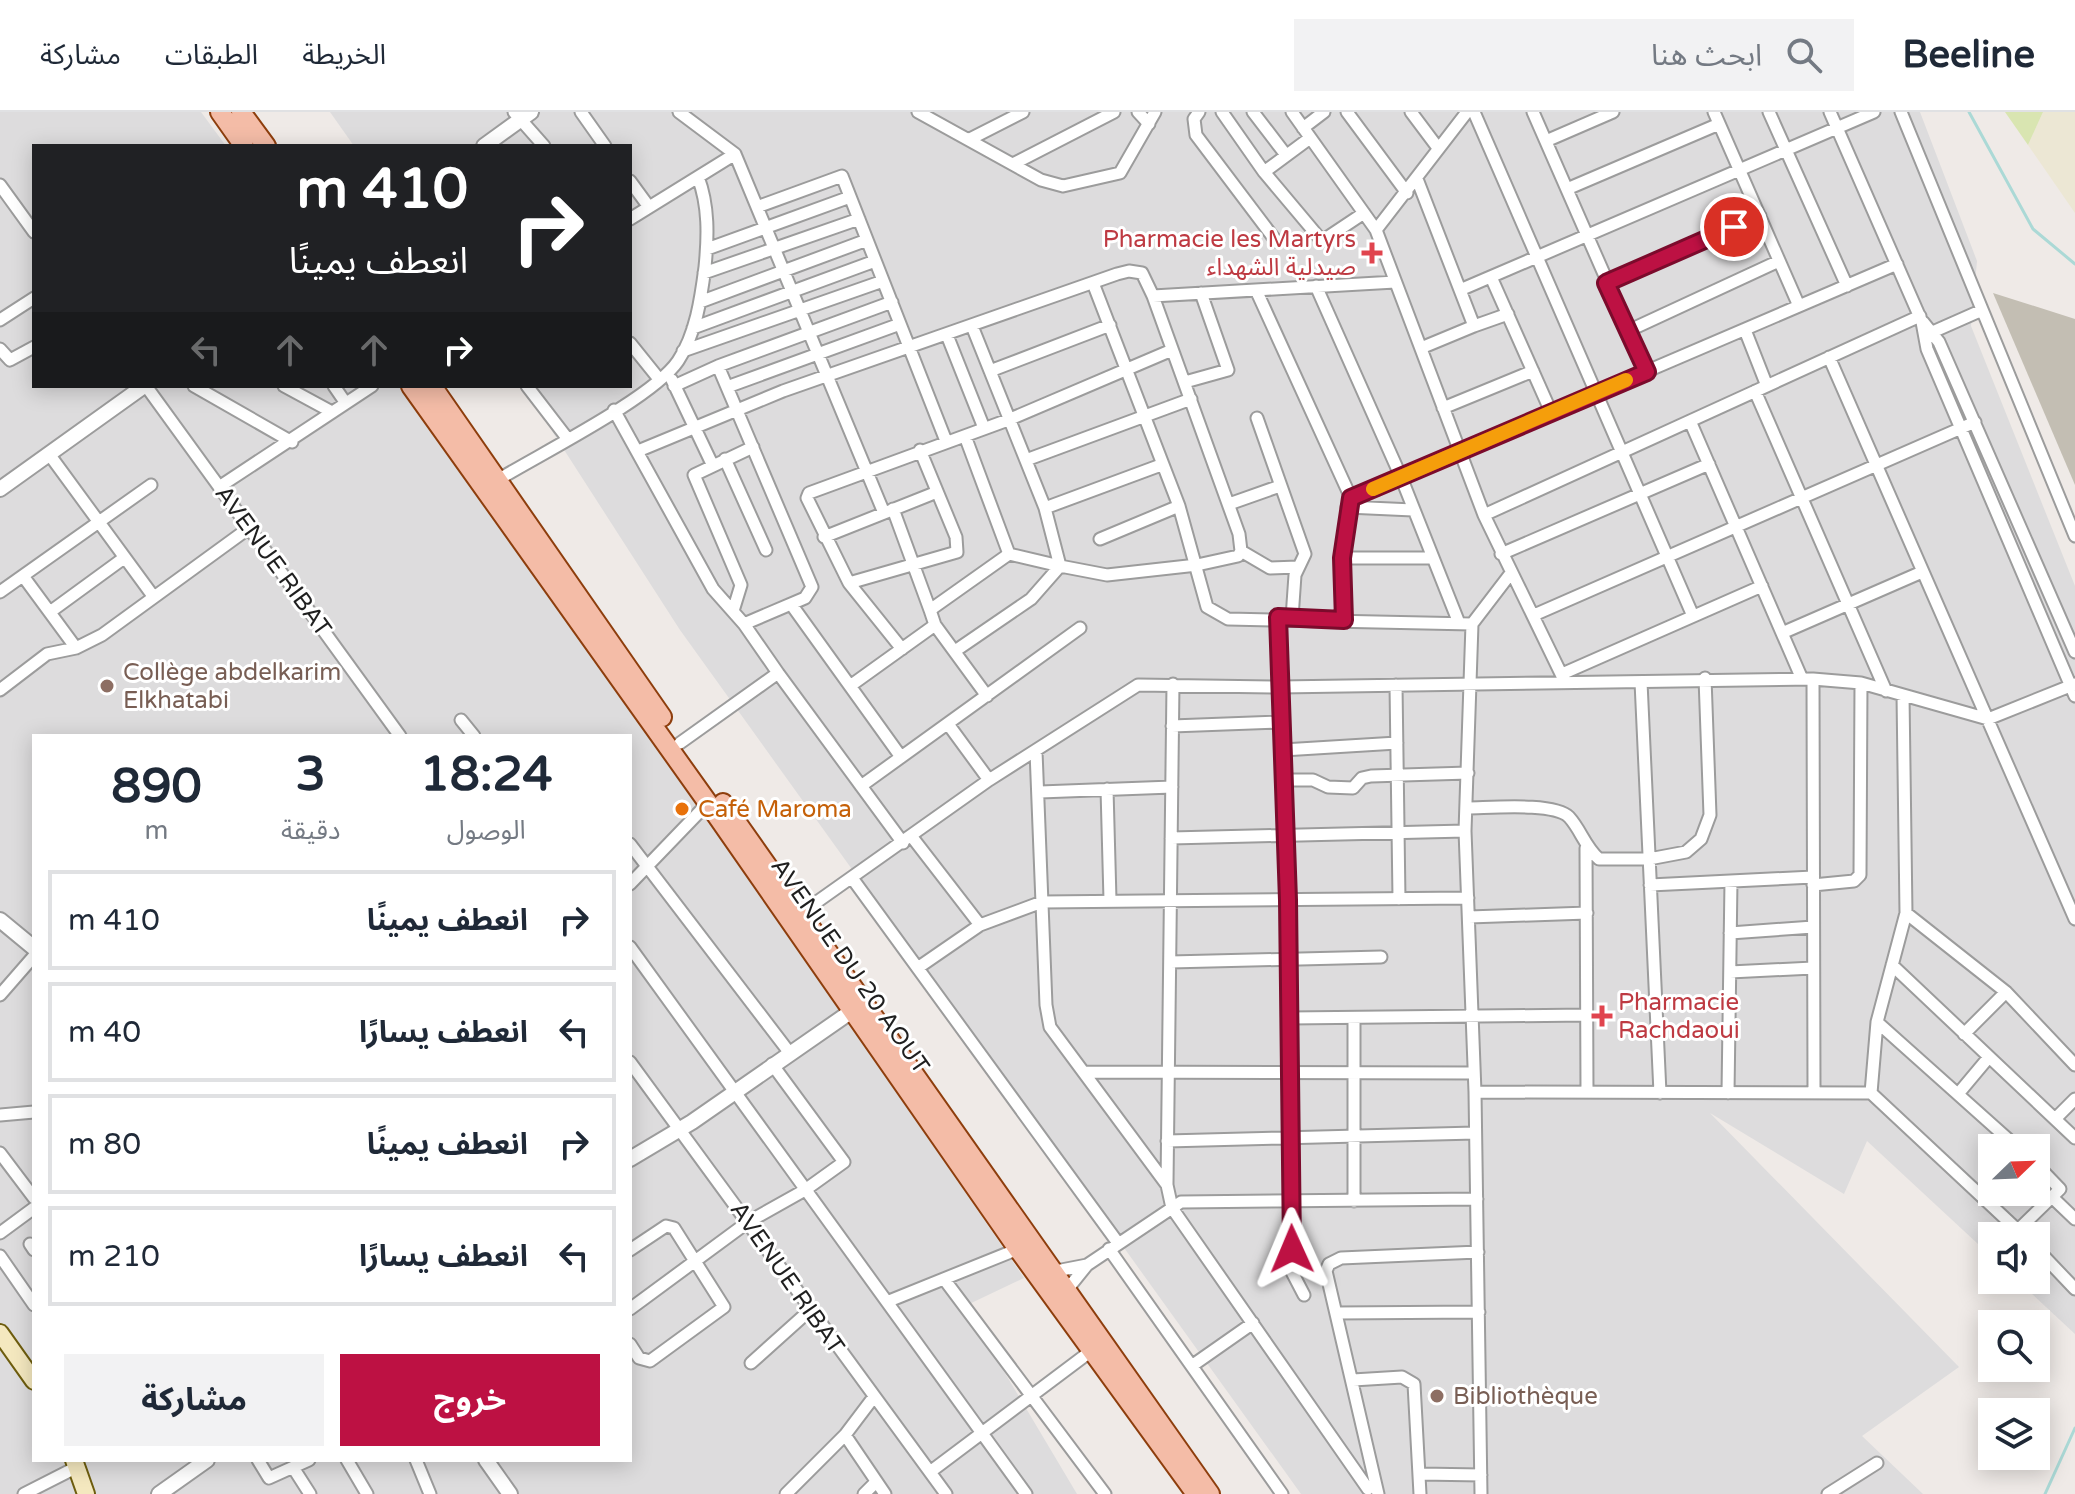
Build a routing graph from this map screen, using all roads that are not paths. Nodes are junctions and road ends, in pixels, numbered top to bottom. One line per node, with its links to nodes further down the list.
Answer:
1 (220, 112): 33 (main road)
2 (241, 112): 34 (main road)
3 (581, 112): 37 (street)
4 (679, 112): 40 (street)
5 (918, 112): 31 (street)
6 (1023, 112): 31 (street)
7 (1114, 112): 42 (street)
8 (1138, 112): 27 (street)
9 (1155, 112): 27 (street)
10 (1199, 112): 63 (street)
11 (1222, 112): 44 (street)
12 (1253, 112): 41 (street)
13 (1292, 112): 30 (street)
14 (1324, 112): 30 (street)
15 (1347, 112): 50 (street)
16 (1411, 112): 38 (street)
17 (1467, 112): 38 (street)
18 (1474, 112): 66 (street)
19 (1533, 112): 32 (street)
20 (1613, 112): 32 (street)
21 (1714, 112): 28 (street)
22 (1769, 112): 39 (street)
23 (1830, 112): 29 (street)
24 (1874, 112): 29 (street)
25 (1901, 112): 89 (street)
26 (522, 114): 35 (street); 36 (street)
27 (1149, 124): 42 (street)
28 (1719, 124): 43 (street); 49 (street)
29 (1837, 128): 39 (street); 69 (street)
30 (1307, 133): 41 (street); 54 (street)
31 (970, 139): 42 (street)
32 (1546, 141): 49 (street)
33 (243, 144)
34 (265, 144)
35 (490, 144)
36 (543, 144)
37 (604, 144)
38 (1438, 148): 46 (street)
39 (1786, 150): 43 (street); 78 (street)
40 (735, 154): 45 (street); 53 (street)
41 (1286, 155): 44 (street)
42 (1013, 164)
43 (1739, 170): 55 (street); 61 (street)
44 (1264, 172): 54 (street)
45 (698, 177): 52 (street); 65 (street)
46 (1417, 179): 50 (street); 80 (street)
47 (632, 184): 52 (street)
48 (0, 185): 59 (street)
49 (1567, 189): 61 (street)
50 (1407, 193): 60 (street)
51 (850, 197): 53 (street); 57 (street); 58 (street)
52 (649, 207): 56 (street)
53 (757, 207): 58 (street)
54 (1364, 213): 60 (street)
55 (1760, 216): 68 (street); 76 (street)
56 (632, 218)
57 (859, 219): 62 (street); 64 (street)
58 (766, 228): 64 (street); 65 (street)
59 (32, 229)
60 (1376, 230): 74 (street)
61 (1587, 236): 66 (street); 76 (street)
62 (867, 240): 67 (street); 70 (street)
63 (1276, 241)
64 (775, 248): 70 (street); 71 (street)
65 (707, 249): 71 (street)
66 (1537, 257): 72 (street); 133 (street)
67 (875, 261): 73 (street); 81 (street)
68 (1779, 261): 87 (street); 98 (street)
69 (1897, 264): 78 (street); 91 (street)
70 (784, 271): 81 (street); 85 (street)
71 (704, 273): 85 (street)
72 (1491, 277): 80 (street); 90 (street)
73 (883, 281): 86 (street); 88 (street)
74 (1395, 282): 77 (street); 106 (street)
75 (1093, 283): 83 (street); 94 (street); 95 (street)
76 (1606, 283): 98 (street)
77 (1316, 286): 79 (street); 166 (street)
78 (1847, 286): 87 (street)
79 (1256, 290): 82 (street); 175 (street)
80 (1460, 290): 96 (street)
81 (792, 291): 88 (street); 97 (street)
82 (1201, 293): 83 (street); 119 (street)
83 (1153, 296): 108 (street)
84 (32, 299): 92 (street)
85 (700, 302): 97 (street)
86 (892, 302): 93 (street); 100 (street)
87 (1799, 306): 99 (street)
88 (800, 310): 100 (street); 109 (street)
89 (1980, 311): 101 (street); 185 (street)
90 (1508, 314): 96 (street); 115 (street)
91 (1921, 319): 101 (street); 111 (street)
92 (0, 320)
93 (900, 324): 104 (street); 110 (street)
94 (1110, 325): 113 (street); 114 (street)
95 (972, 326): 102 (street); 113 (street)
96 (1474, 326): 106 (street)
97 (693, 328): 109 (street)
98 (1630, 330): 116 (street)
99 (1745, 330): 116 (street); 121 (street)
100 (809, 332): 110 (street); 112 (street)
101 (1928, 334): 145 (street); 148 (street)
102 (947, 335): 104 (street); 147 (street)
103 (632, 345): 118 (street)
104 (909, 346): 117 (street); 151 (street)
105 (32, 348): 107 (street)
106 (1421, 348): 136 (street)
107 (0, 349)
108 (1172, 350): 114 (street); 119 (street)
109 (683, 351): 118 (street)
110 (818, 354): 117 (street); 122 (street)
111 (1829, 357): 121 (street); 164 (street)
112 (718, 366): 120 (street); 122 (street)
113 (990, 371): 143 (street)
114 (1126, 371): 141 (street); 143 (street)
115 (1533, 371): 136 (street); 140 (street)
116 (1647, 372): 133 (street)
117 (827, 375): 137 (street); 165 (street)
118 (663, 376): 120 (street); 138 (street)
119 (1185, 382): 134 (street)
120 (674, 386): 146 (street)
121 (1767, 386): 132 (street)
122 (727, 387): 137 (street)
123 (142, 388): 158 (street)
124 (146, 388): 170 (street, AVENUE RIBAT)
125 (198, 388): 152 (street)
126 (288, 388): 139 (street)
127 (335, 388): 135 (street)
128 (369, 388): 135 (street)
129 (412, 388): 263 (main road, AVENUE DU 20 AOUT)
130 (433, 388): 167 (main road, AVENUE DU 20 AOUT)
131 (529, 388): 150 (street)
132 (1755, 391): 144 (street); 174 (street)
133 (1596, 393): 140 (street); 157 (street)
134 (1191, 399): 141 (street); 176 (street)
135 (345, 402): 139 (street)
136 (1443, 408): 156 (street)
137 (736, 409): 146 (street); 153 (street)
138 (614, 410): 150 (street); 155 (street)
139 (332, 412): 152 (street)
140 (1551, 412): 156 (street)
141 (1143, 417): 160 (street); 163 (street)
142 (1257, 418): 169 (street)
143 (1008, 420): 147 (street); 160 (street)
144 (1690, 421): 157 (street); 162 (street)
145 (1975, 422): 148 (street); 226 (street)
146 (694, 426): 155 (street); 161 (street)
147 (984, 428): 149 (street)
148 (1960, 429): 164 (street); 238 (street)
149 (965, 436): 151 (street); 190 (street)
150 (567, 438): 167 (street)
151 (946, 441): 154 (street)
152 (292, 442): 170 (street)
153 (753, 447): 159 (street); 207 (street)
154 (920, 450): 165 (street); 172 (street)
155 (638, 451): 210 (street)
156 (1459, 452): 166 (street); 181 (street)
157 (1622, 452): 173 (street); 181 (street)
158 (49, 454): 171 (street); 182 (street)
159 (725, 459): 161 (street); 188 (street)
160 (1026, 460): 178 (street)
161 (712, 464): 210 (street)
162 (1709, 464): 173 (street); 183 (street)
163 (1161, 465): 177 (street); 178 (street)
164 (1874, 466): 174 (street); 200 (street)
165 (866, 470): 180 (street); 186 (street)
166 (1401, 477): 175 (street); 179 (street)
167 (496, 481): 250 (main road, AVENUE DU 20 AOUT)
168 (151, 485): 182 (street)
169 (1280, 486): 176 (street); 199 (street)
170 (219, 487): 184 (street, AVENUE RIBAT)
171 (0, 489)
172 (937, 492): 180 (street); 198 (street)
173 (1640, 494): 191 (street); 192 (street)
174 (1801, 498): 183 (street); 208 (street)
175 (1349, 503): 179 (street); 194 (street)
176 (1229, 504): 189 (street)
177 (1179, 506): 187 (street); 196 (street)
178 (1045, 508): 197 (street)
179 (1413, 510): 195 (street)
180 (889, 511): 186 (street); 198 (street)
181 (1484, 515): 191 (street)
182 (99, 522): 193 (street); 202 (street)
183 (1736, 526): 192 (street); 204 (street)
184 (249, 528): 206 (street); 248 (street, AVENUE RIBAT)
185 (2075, 536)
186 (824, 537): 203 (street)
187 (1100, 539)
188 (766, 550)
189 (1241, 551): 196 (street); 199 (street)
190 (1009, 554): 197 (street); 209 (street)
191 (1501, 554): 201 (street)
192 (1667, 557): 212 (street); 213 (street)
193 (124, 558): 206 (street); 211 (street)
194 (1342, 558): 195 (street); 216 (street)
195 (1431, 558): 217 (street)
196 (1197, 565): 197 (street); 214 (street)
197 (1060, 566): 225 (street)
198 (914, 567): 203 (street); 209 (street)
199 (1298, 567): 215 (street)
200 (1922, 572): 208 (street); 243 (street)
201 (1511, 573): 212 (street); 219 (street)
202 (23, 576): 205 (street); 211 (street)
203 (849, 583): 224 (street)
204 (1762, 586): 213 (street); 222 (street)
205 (0, 592)
206 (153, 596): 223 (street)
207 (791, 604): 218 (street); 236 (street)
208 (1849, 606): 222 (street); 240 (street)
209 (930, 610): 220 (street)
210 (733, 611): 218 (street)
211 (50, 612): 223 (street)
212 (1534, 615): 228 (street)
213 (1693, 616): 228 (street)
214 (1278, 617): 215 (street); 237 (street)
215 (1292, 618): 216 (street)
216 (1344, 620): 217 (street)
217 (1459, 623): 219 (street)
218 (744, 624): 227 (street)
219 (1472, 624): 232 (street)
220 (935, 625): 224 (street); 225 (street)
221 (1080, 628): 242 (street)
222 (1782, 633): 230 (street)
223 (76, 648): 239 (street)
224 (902, 649): 236 (street)
225 (955, 651): 242 (street)
226 (2075, 652)
227 (778, 673): 250 (street); 259 (street)
228 (1564, 678): 231 (street); 232 (street)
229 (1705, 678): 230 (street); 231 (street); 272 (street)
230 (1807, 679): 233 (street); 276 (street)
231 (1641, 682): 272 (street)
232 (1470, 683): 235 (street); 255 (street)
233 (1861, 683): 240 (street); 276 (street)
234 (1173, 684): 237 (street); 247 (street); 253 (street)
235 (1396, 685): 237 (street); 251 (street)
236 (850, 686): 254 (street)
237 (1280, 687): 245 (street)
238 (2074, 689): 243 (street)
239 (0, 690)
240 (1886, 691): 241 (street)
241 (1903, 695): 243 (street); 287 (street)
242 (987, 696): 246 (street)
243 (1988, 719): 284 (street)
244 (461, 720): 249 (street)
245 (1282, 722): 247 (street); 252 (street)
246 (948, 724): 254 (street); 257 (street)
247 (1172, 726): 260 (street)
248 (399, 734)
249 (472, 734)
250 (680, 743): 288 (main road, AVENUE DU 20 AOUT)
251 (1397, 743): 252 (street); 256 (street)
252 (1283, 750): 258 (street)
253 (1036, 751): 257 (street); 262 (street)
254 (901, 757): 259 (street)
255 (1468, 773): 256 (street); 264 (street)
256 (1397, 776): 258 (street); 266 (street)
257 (989, 780): 269 (street)
258 (1284, 780): 267 (street)
259 (861, 786): 269 (street)
260 (1172, 787): 261 (street); 268 (street)
261 (1107, 789): 262 (street); 281 (street)
262 (1040, 792): 285 (street)
263 (708, 803): 273 (street); 288 (main road, AVENUE DU 20 AOUT)
264 (1467, 808): 265 (street); 271 (street)
265 (1465, 831): 266 (street); 279 (street)
266 (1398, 833): 267 (street); 280 (street)
267 (1286, 835): 268 (street); 282 (street)
268 (1171, 838): 283 (street)
269 (907, 840): 274 (street); 292 (street)
270 (632, 846): 273 (street)
271 (1586, 848): 272 (street); 286 (street)
272 (1649, 859): 278 (street)
273 (648, 866): 277 (street); 314 (street)
274 (852, 878): 288 (street); 302 (street)
275 (1731, 881): 276 (street); 278 (street); 294 (street)
276 (1813, 881): 293 (street)
277 (632, 882)
278 (1650, 885): 327 (street)
279 (1468, 898): 280 (street); 289 (street)
280 (1399, 899): 282 (street)
281 (1110, 900): 283 (street); 285 (street)
282 (1288, 900): 283 (street); 299 (street)
283 (1170, 901): 300 (street)
284 (2071, 901): 290 (street)
285 (1042, 902): 292 (street); 319 (street)
286 (1587, 913): 289 (street); 308 (street)
287 (1906, 913): 301 (street); 305 (street)
288 (796, 917): 307 (main road, AVENUE DU 20 AOUT)
289 (1469, 917): 309 (street)
290 (2075, 919)
291 (0, 920): 295 (street)
292 (980, 925): 302 (street)
293 (1813, 927): 294 (street); 303 (street)
294 (1730, 933): 304 (street)
295 (32, 947)
296 (32, 949): 306 (street)
297 (632, 950): 324 (street)
298 (1381, 957): 299 (street)
299 (1288, 959): 300 (street); 310 (street)
300 (1170, 962): 320 (street)
301 (1892, 965): 312 (street); 313 (street)
302 (919, 967): 360 (street)
303 (1813, 968): 304 (street); 329 (street)
304 (1730, 972): 328 (street)
305 (2006, 992): 313 (street); 318 (street)
306 (0, 995)
307 (858, 1007): 314 (street); 362 (main road, AVENUE DU 20 AOUT); 368 (main road, AVENUE DU 20 AOUT)
308 (1587, 1015): 309 (street); 326 (street)
309 (1472, 1017): 311 (street); 323 (street)
310 (1289, 1018): 311 (street); 321 (street)
311 (1354, 1018): 322 (street)
312 (1877, 1022): 330 (street); 331 (street)
313 (1964, 1034): 315 (street)
314 (789, 1052): 316 (street)
315 (1989, 1057): 331 (street); 335 (street)
316 (772, 1064): 324 (street); 347 (street)
317 (632, 1065): 336 (street, AVENUE RIBAT)
318 (2075, 1065)
319 (1085, 1072): 320 (street); 346 (street)
320 (1168, 1072): 321 (street); 342 (street)
321 (1289, 1073): 322 (street); 340 (street)
322 (1354, 1073): 323 (street); 339 (street)
323 (1474, 1073): 325 (street)
324 (736, 1092): 336 (street); 347 (street)
325 (1475, 1092): 326 (street); 337 (street)
326 (1587, 1092): 327 (street)
327 (1660, 1093): 328 (street)
328 (1728, 1093): 329 (street)
329 (1814, 1093): 330 (street)
330 (1871, 1093): 357 (street)
331 (1958, 1094): 338 (street)
332 (2075, 1099): 335 (street)
333 (3, 1112): 334 (street)
334 (32, 1115)
335 (2055, 1119): 341 (street)
336 (681, 1129): 344 (street); 356 (street, AVENUE RIBAT)
337 (1475, 1133): 339 (street); 350 (street)
338 (2002, 1134)
339 (1354, 1136): 340 (street); 352 (street)
340 (1290, 1137): 342 (street); 351 (street)
341 (2075, 1138)
342 (1167, 1141): 346 (street)
343 (0, 1153): 348 (street)
344 (632, 1158)
345 (2050, 1179): 349 (street)
346 (1167, 1185): 353 (street)
347 (805, 1190): 356 (street); 373 (street)
348 (32, 1195)
349 (2053, 1198): 355 (street); 358 (street)
350 (1477, 1199): 352 (street); 363 (street)
351 (1291, 1201): 352 (street); 353 (street); 372 (street)
352 (1354, 1201)
353 (1172, 1208): 360 (street); 379 (street)
354 (32, 1209): 359 (street)
355 (2075, 1219)
356 (748, 1222): 365 (street); 376 (street, AVENUE RIBAT)
357 (2009, 1222)
358 (2031, 1222)
359 (0, 1233)
360 (1113, 1246): 367 (street); 384 (street)
361 (632, 1249): 365 (street)
362 (1018, 1249): 369 (street); 381 (main road, AVENUE DU 20 AOUT)
363 (1478, 1252): 377 (street); 378 (street)
364 (0, 1256): 374 (street)
365 (697, 1261): 375 (street); 382 (street)
366 (2050, 1263): 370 (street)
367 (1087, 1265): 368 (street); 371 (street)
368 (1051, 1272): 371 (main road, AVENUE DU 20 AOUT)
369 (944, 1279): 373 (street); 387 (street)
370 (2075, 1289)
371 (1066, 1291): 421 (main road, AVENUE DU 20 AOUT)
372 (1304, 1295)
373 (889, 1301): 389 (street)
374 (32, 1302)
375 (632, 1308)
376 (809, 1311): 383 (street); 388 (street, AVENUE RIBAT)
377 (1479, 1312): 378 (street); 402 (street)
378 (1336, 1313): 386 (street)
379 (1253, 1323): 384 (street); 405 (street)
380 (0, 1333): 385 (main road)
381 (1091, 1351): 387 (street); 420 (main road, AVENUE DU 20 AOUT)
382 (634, 1361)
383 (751, 1363)
384 (1193, 1365): 422 (street)
385 (32, 1378)
386 (1353, 1380): 401 (street); 405 (street)
387 (1032, 1397): 389 (street); 404 (street)
388 (873, 1398): 390 (street); 400 (street, AVENUE RIBAT)
389 (982, 1433): 400 (street); 418 (street)
390 (845, 1435): 403 (street); 414 (street)
391 (204, 1462): 409 (street)
392 (259, 1462): 399 (street)
393 (306, 1462): 399 (street)
394 (348, 1462): 411 (street)
395 (420, 1462): 412 (street)
396 (487, 1462): 413 (street)
397 (1877, 1463): 406 (street)
398 (76, 1464): 407 (street); 408 (main road)
399 (294, 1469): 410 (street)
400 (930, 1472): 417 (street, AVENUE RIBAT)
401 (1421, 1474): 402 (street); 423 (street)
402 (1481, 1475): 424 (street)
403 (875, 1483): 415 (street); 416 (street)
404 (1102, 1489): 419 (street)
405 (1370, 1490)
406 (1834, 1493)
407 (24, 1494)
408 (86, 1494)
409 (159, 1494)
410 (310, 1494)
411 (367, 1494)
412 (430, 1494)
413 (510, 1494)
414 (786, 1494)
415 (864, 1494)
416 (885, 1494)
417 (946, 1494)
418 (1026, 1494)
419 (1086, 1494)
420 (1196, 1494)
421 (1210, 1494)
422 (1282, 1494)
423 (1420, 1494)
424 (1481, 1494)

